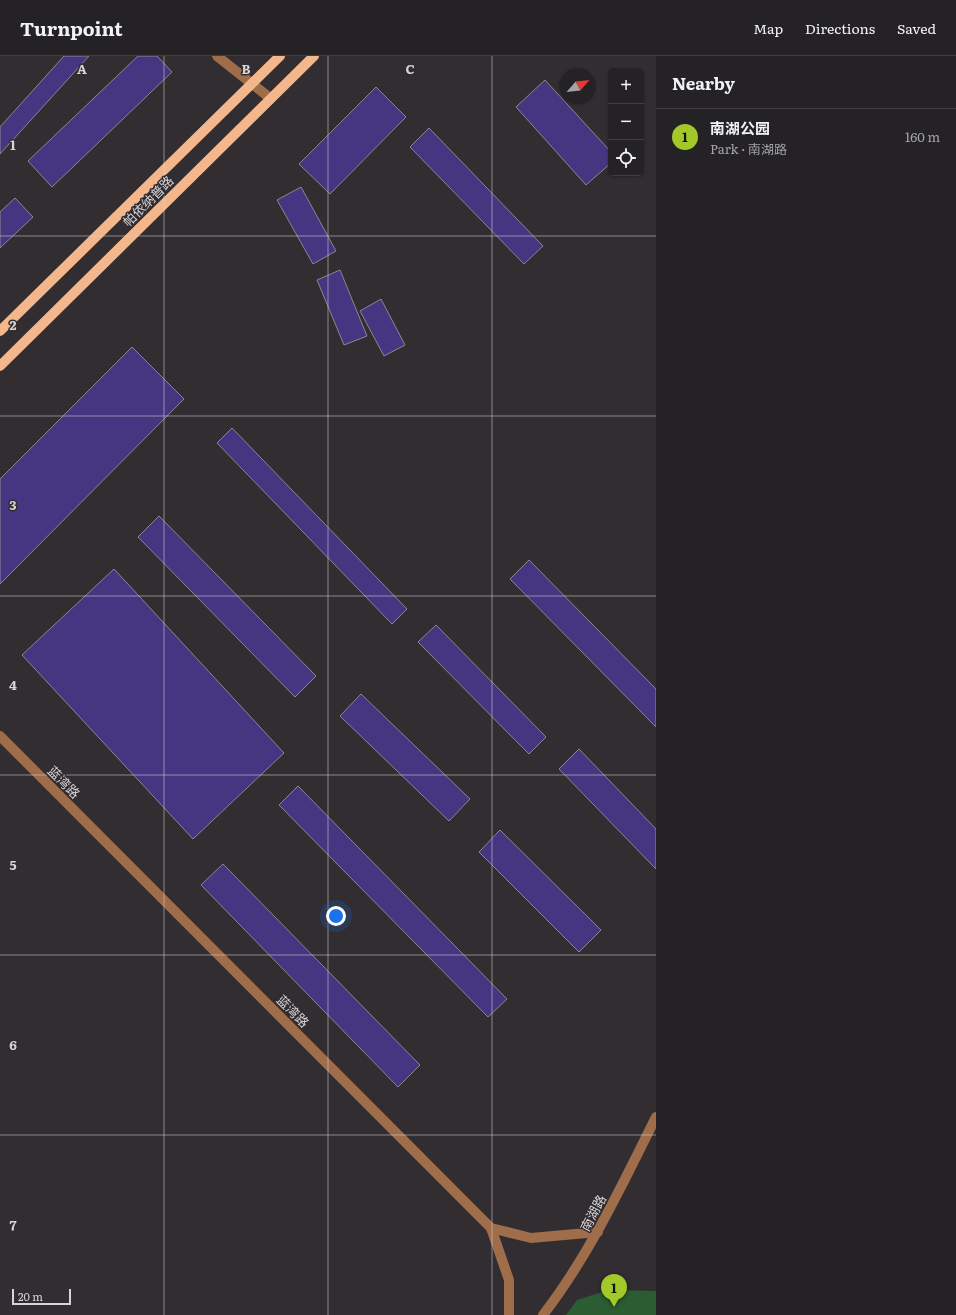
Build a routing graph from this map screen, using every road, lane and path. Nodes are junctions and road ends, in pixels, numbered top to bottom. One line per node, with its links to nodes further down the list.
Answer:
1 (217, 56): 4 (street)
2 (280, 56): 4 (main road, 帕依纳普路)
3 (314, 56): 5 (main road, 帕依纳普路)
4 (251, 83): 5 (street); 6 (main road, 帕依纳普路)
5 (270, 98): 7 (main road, 帕依纳普路)
6 (0, 331)
7 (0, 366)
8 (0, 736): 10 (street, 蓝湾路)
9 (656, 1117): 11 (street, 南湖路)
10 (491, 1228): 11 (street); 12 (street)
11 (598, 1232): 13 (street, 南湖路)
12 (509, 1315)
13 (543, 1315)

